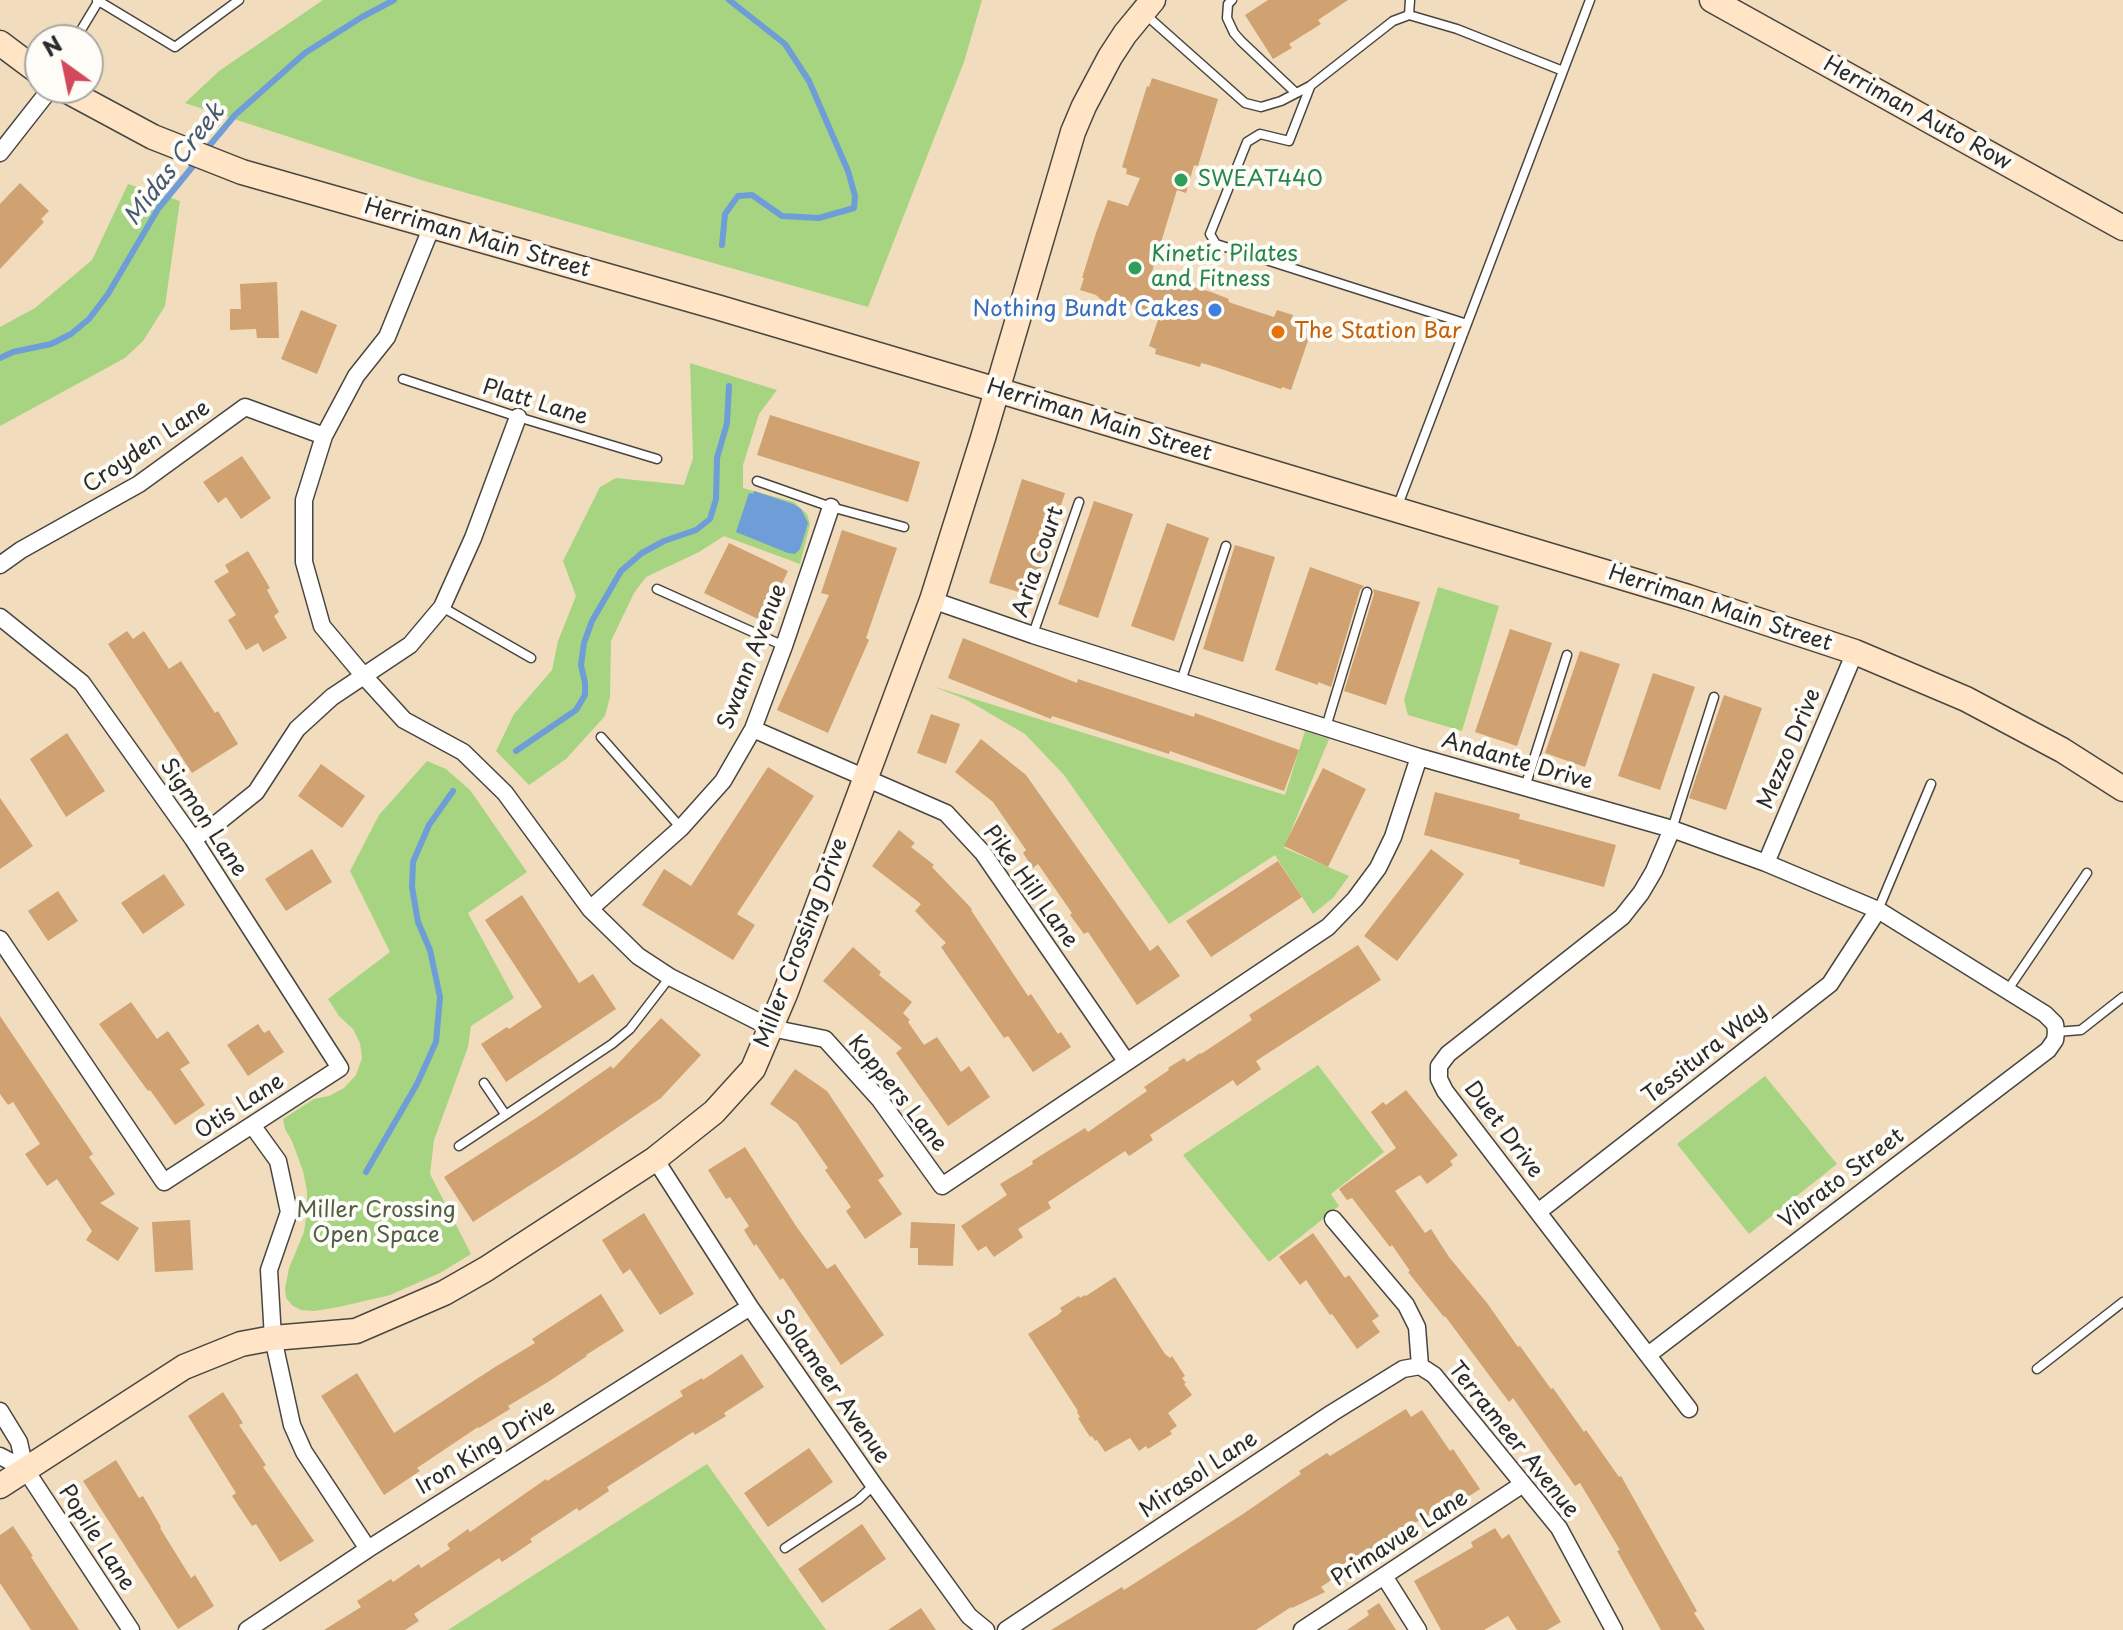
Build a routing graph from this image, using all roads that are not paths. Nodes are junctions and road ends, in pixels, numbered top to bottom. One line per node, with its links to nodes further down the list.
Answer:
1 (239, 0): 6 (lane)
2 (1232, 0): 14 (lane)
3 (1410, 0): 8 (lane)
4 (1590, 0): 12 (lane)
5 (1712, 0): 19 (street, Herriman Auto Row)
6 (98, 1): 9 (lane)
7 (1148, 6): 14 (lane); 22 (street, Miller Crossing Drive)
8 (1409, 15): 12 (lane); 13 (lane)
9 (84, 24)
10 (0, 43): 11 (street)
11 (24, 61)
12 (1563, 71): 20 (lane)
13 (1310, 86): 14 (lane); 20 (lane)
14 (1296, 93)
15 (38, 104): 17 (street)
16 (92, 104): 18 (street, Herriman Main Street)
17 (0, 153)
18 (432, 226): 22 (street, Herriman Main Street); 24 (street, Koppers Lane)
19 (2123, 228)
20 (1467, 324): 29 (lane)
21 (403, 379): 23 (lane, Platt Lane)
22 (997, 390): 29 (street, Herriman Main Street); 35 (street, Miller Crossing Drive)
23 (518, 417): 25 (lane, Platt Lane); 36 (street)
24 (324, 436): 32 (street, Croyden Lane); 43 (street, Koppers Lane)
25 (657, 459)
26 (757, 481): 28 (lane)
27 (1079, 502): 38 (lane, Aria Court)
28 (831, 507): 30 (lane); 39 (street, Swann Avenue)
29 (1396, 510): 40 (street, Herriman Main Street)
30 (904, 527)
31 (1226, 546): 44 (lane)
32 (0, 565)
33 (657, 589): 39 (lane)
34 (1367, 592): 46 (lane)
35 (932, 600): 38 (street, Andante Drive); 50 (street, Miller Crossing Drive)
36 (442, 607): 42 (lane); 43 (street)
37 (0, 617): 56 (street, Sigmon Lane)
38 (1033, 635): 44 (street, Andante Drive)
39 (784, 646): 47 (street, Swann Avenue)
40 (1855, 652): 53 (street, Herriman Main Street); 57 (street, Mezzo Drive)
41 (1567, 655): 52 (lane)
42 (531, 658)
43 (363, 675): 56 (street); 59 (street, Koppers Lane)
44 (1181, 682): 46 (street, Andante Drive)
45 (1714, 697): 55 (lane)
46 (1326, 728): 49 (street, Andante Drive)
47 (753, 729): 50 (street, Pike Hill Lane); 54 (street, Swann Avenue)
48 (601, 737): 54 (lane)
49 (1419, 757): 52 (street, Andante Drive); 67 (street, Koppers Lane)
50 (865, 779): 65 (street, Miller Crossing Drive); 67 (street, Pike Hill Lane)
51 (1931, 784): 60 (lane)
52 (1525, 788): 55 (street, Andante Drive)
53 (2123, 789)
54 (681, 828): 59 (street, Swann Avenue)
55 (1672, 829): 57 (street, Andante Drive); 74 (street, Duet Drive)
56 (193, 839): 68 (street, Sigmon Lane)
57 (1766, 863): 60 (street, Andante Drive)
58 (2087, 873): 63 (lane)
59 (590, 909): 62 (street, Koppers Lane)
60 (1878, 910): 63 (street, Andante Drive); 74 (street, Tessitura Way)
61 (0, 939): 71 (street, Otis Lane)
62 (670, 977): 65 (street, Koppers Lane); 70 (lane)
63 (2007, 991): 66 (street, Andante Drive)
64 (2123, 997): 66 (lane)
65 (771, 1028): 67 (street, Koppers Lane); 73 (street, Miller Crossing Drive)
66 (2056, 1032): 79 (street, Vibrato Street)
67 (1126, 1061)
68 (340, 1068): 71 (street, Otis Lane)
69 (484, 1083): 70 (lane)
70 (505, 1114): 72 (lane)
71 (252, 1125): 78 (street)
72 (459, 1146)
73 (655, 1159): 77 (street, Solameer Avenue); 78 (street, Miller Crossing Drive)
74 (1538, 1212): 79 (street, Duet Drive)
75 (1333, 1219): 80 (street)
76 (2123, 1302): 81 (lane)
77 (750, 1307): 87 (street, Solameer Avenue); 90 (street, Iron King Drive)
78 (273, 1338): 85 (street, Miller Crossing Drive); 90 (street)
79 (1648, 1355): 82 (street, Duet Drive)
80 (1420, 1366): 86 (street, Terrameer Avenue); 95 (street, Mirasol Lane)
81 (2037, 1369)
82 (1689, 1409)
83 (0, 1411): 85 (street)
84 (0, 1456): 85 (street)
85 (25, 1469): 88 (street, Miller Crossing Drive); 92 (street, Popile Lane)
86 (1523, 1484): 91 (street, Primavue Lane); 98 (street, Terrameer Avenue)
87 (874, 1485): 89 (lane); 94 (street, Solameer Avenue)
88 (0, 1486)
89 (785, 1548)
90 (368, 1549): 93 (street, Iron King Drive)
91 (1384, 1576): 96 (street, Primavue Lane); 97 (street)
92 (131, 1630)
93 (247, 1630)
94 (986, 1630)
95 (1006, 1630)
96 (1302, 1630)
97 (1418, 1630)
98 (1614, 1630)

